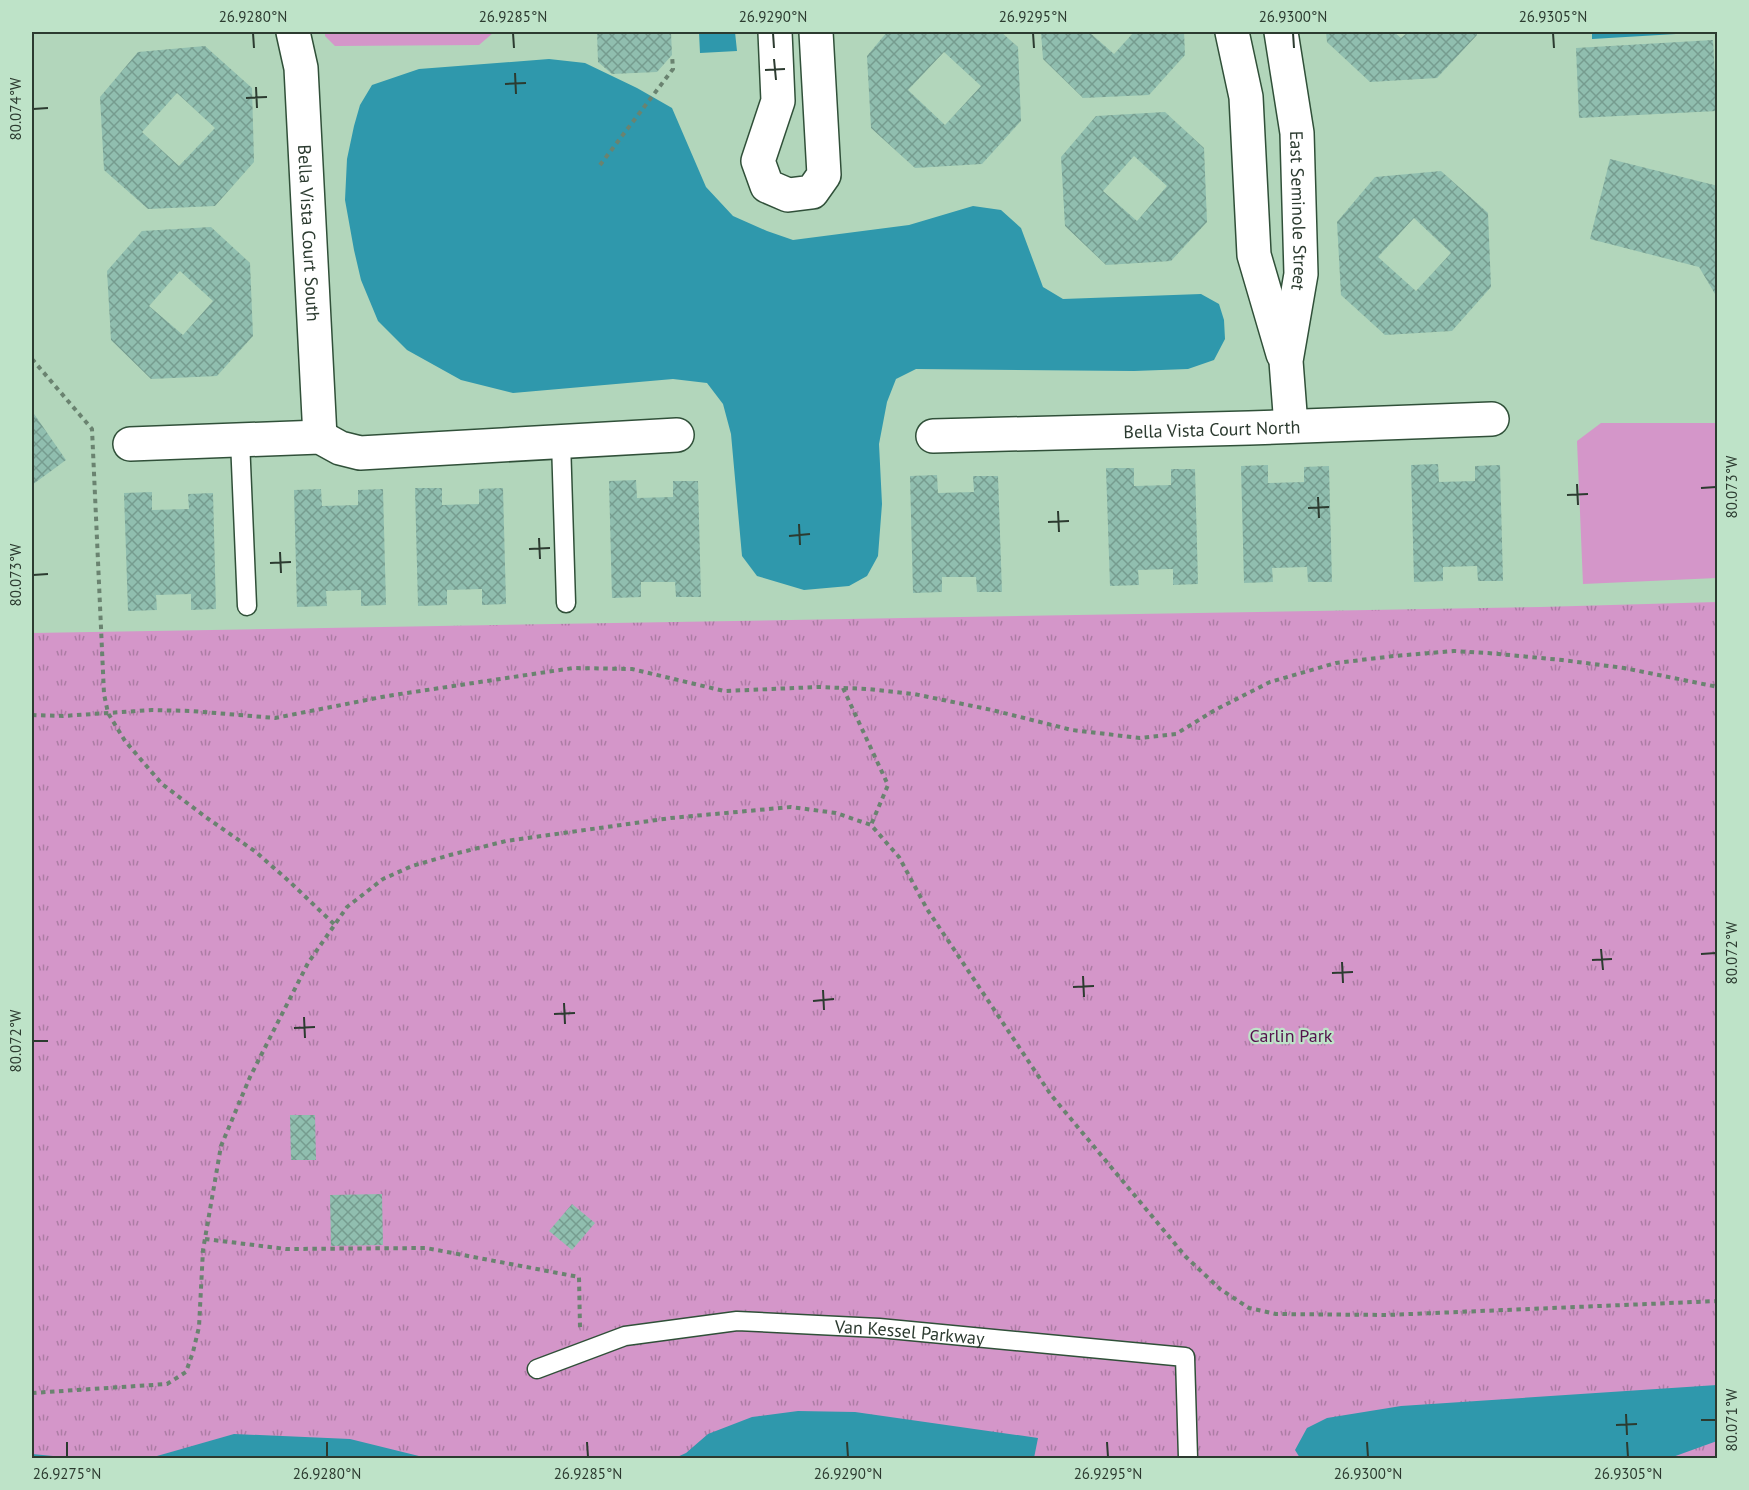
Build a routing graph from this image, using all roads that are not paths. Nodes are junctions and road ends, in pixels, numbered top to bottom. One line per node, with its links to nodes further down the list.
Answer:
1 (293, 32): 11 (street, Bella Vista Court South)
2 (775, 32): 3 (street)
3 (816, 32)
4 (1232, 32): 6 (street)
5 (1281, 32): 6 (street, East Seminole Street)
6 (1286, 361): 8 (street, East Seminole Street)
7 (1492, 419): 8 (street, Bella Vista Court North)
8 (1291, 426): 10 (street, Bella Vista Court North)
9 (676, 435): 13 (street)
10 (933, 436)
11 (320, 437): 12 (street); 13 (street)
12 (240, 440): 14 (street); 16 (lane)
13 (561, 441): 15 (lane)
14 (130, 444)
15 (566, 603)
16 (247, 606)
17 (537, 1369): 18 (lane, Van Kessel Parkway)
18 (1188, 1458)

